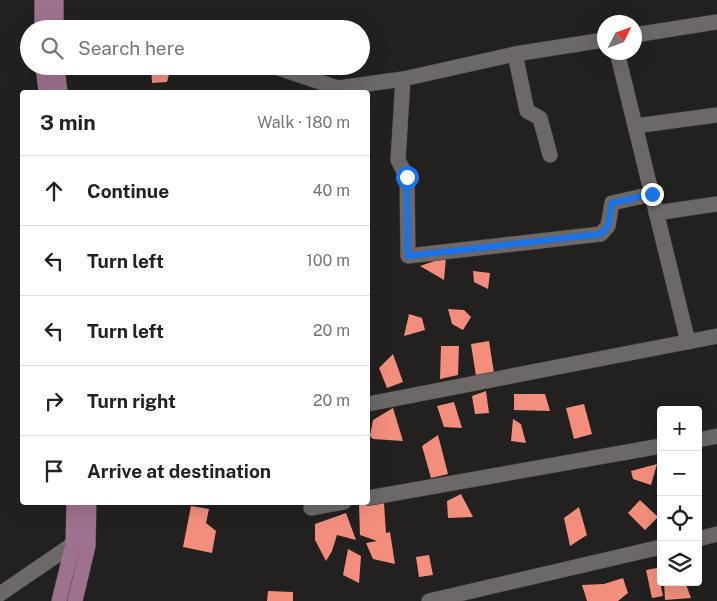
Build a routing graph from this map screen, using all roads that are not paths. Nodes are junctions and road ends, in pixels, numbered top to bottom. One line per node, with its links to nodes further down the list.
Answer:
1 (42, 0): 3 (main road)
2 (56, 0): 4 (main road)
3 (42, 20)
4 (56, 20)
5 (717, 22): 6 (street)
6 (642, 34)
7 (597, 41): 8 (street)
8 (516, 54): 13 (street); 18 (street)
9 (619, 60): 17 (street)
10 (44, 75): 14 (main road)
11 (58, 75): 15 (main road)
12 (299, 75): 13 (street)
13 (403, 79): 19 (street)
14 (46, 90)
15 (60, 90)
16 (717, 115): 17 (street)
17 (635, 126): 19 (street)
18 (550, 155)
19 (652, 194): 21 (street)
20 (717, 204): 21 (street)
21 (656, 213): 23 (street)
22 (717, 336): 23 (street)
23 (688, 342): 24 (street)
24 (370, 404)
25 (717, 436): 26 (street)
26 (702, 439)
27 (657, 447): 28 (street)
28 (370, 498)
29 (74, 505): 35 (main road)
30 (89, 505): 39 (main road)
31 (328, 505): 32 (street)
32 (311, 508)
33 (717, 534): 34 (street)
34 (702, 538)
35 (73, 544): 37 (street); 38 (main road)
36 (657, 549): 40 (street)
37 (0, 594)
38 (59, 601)
39 (75, 601)
40 (429, 601)

